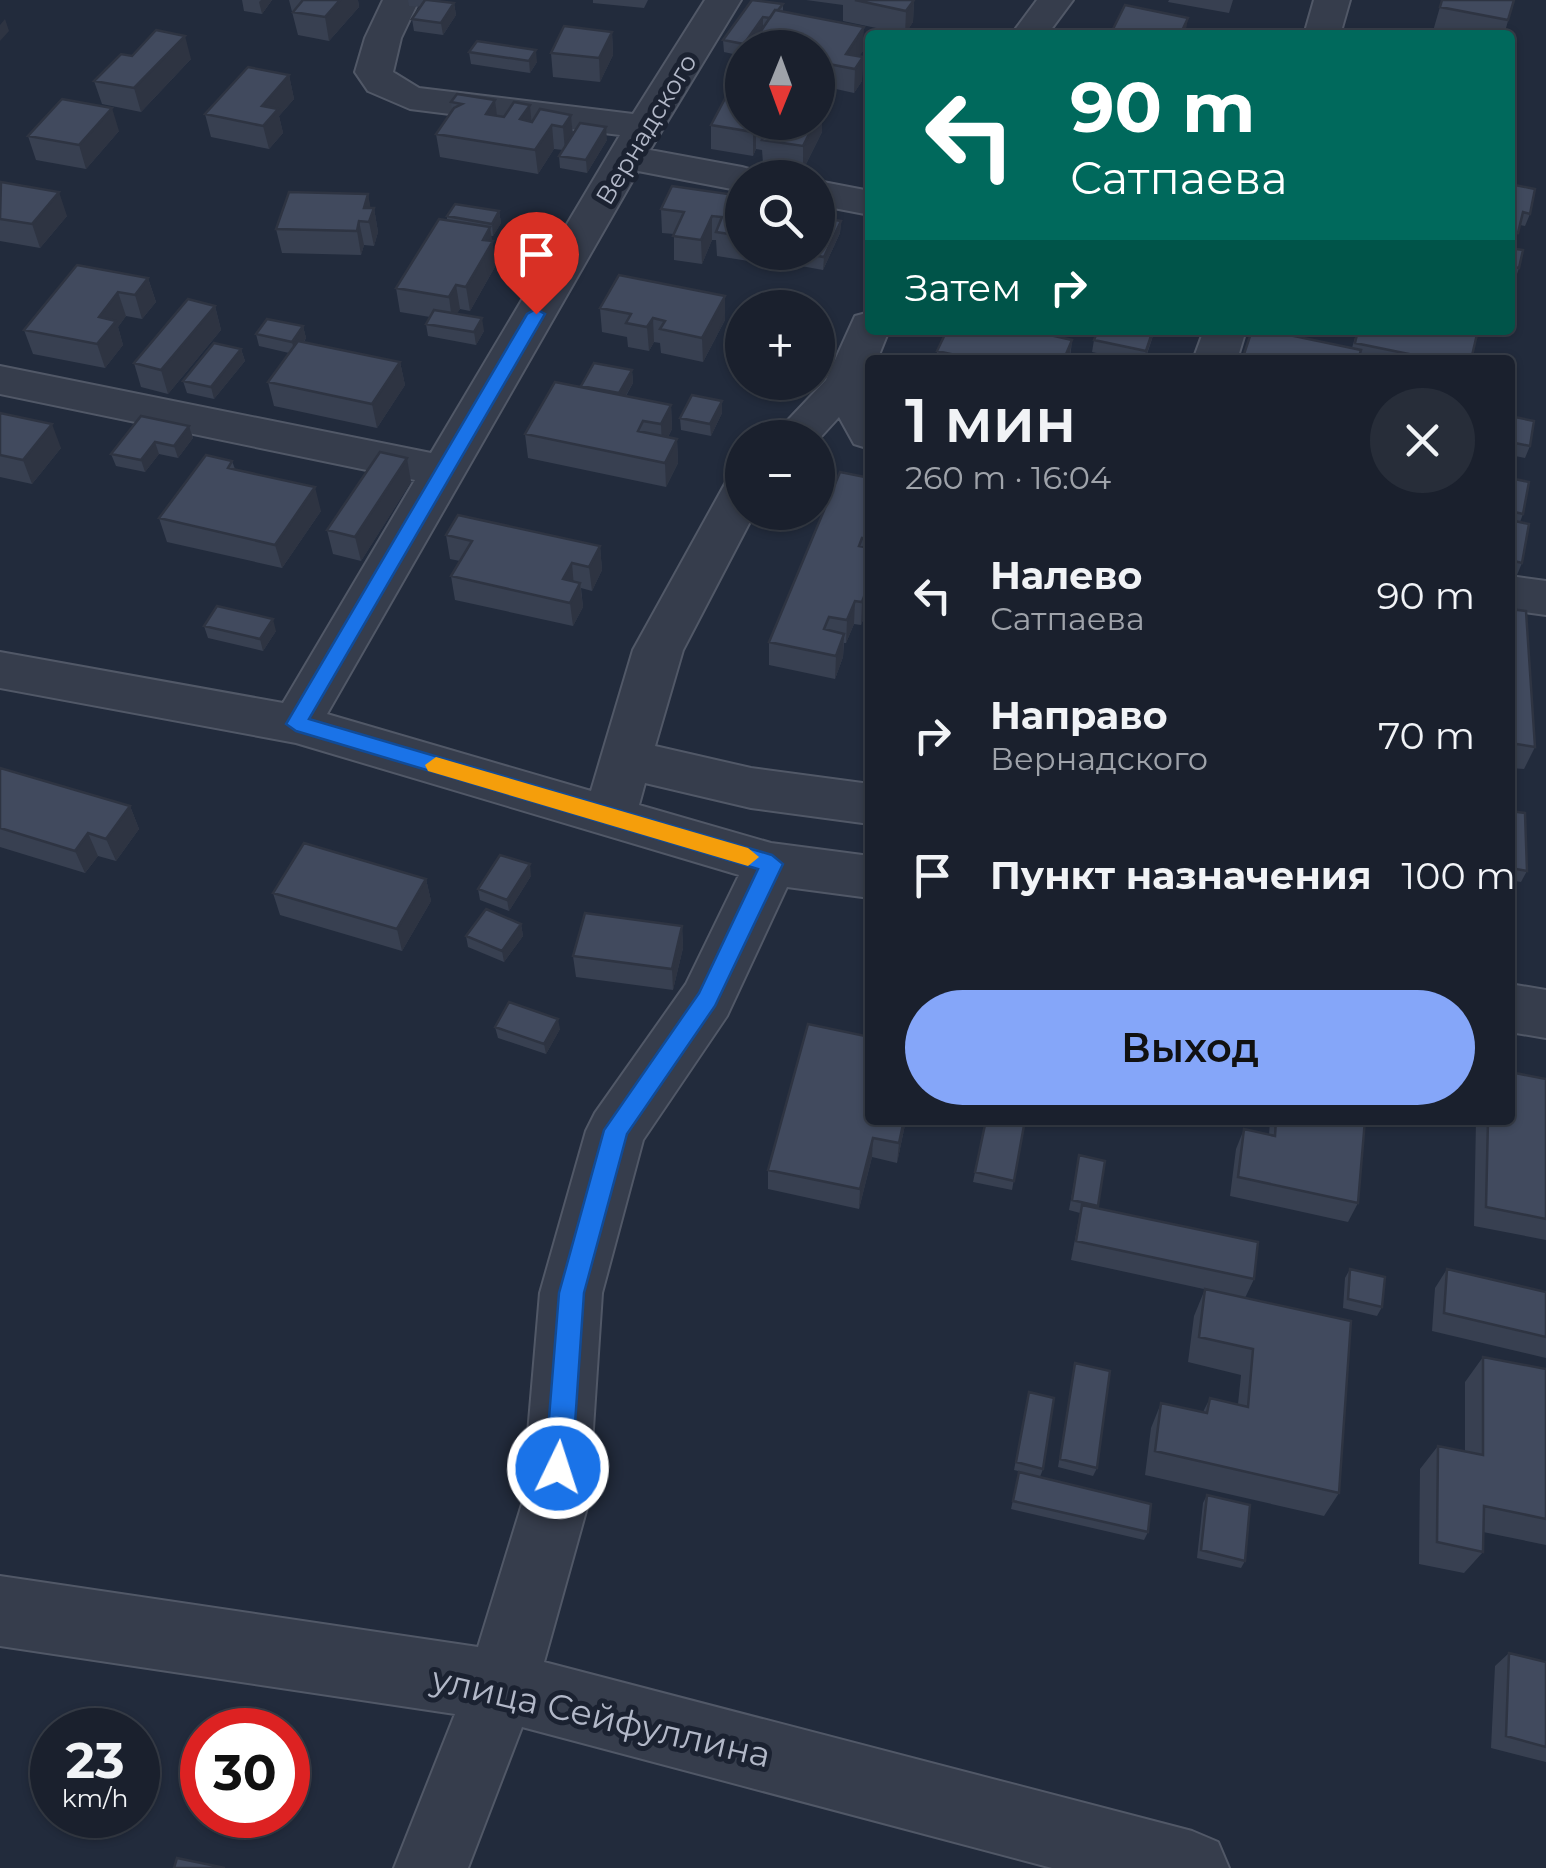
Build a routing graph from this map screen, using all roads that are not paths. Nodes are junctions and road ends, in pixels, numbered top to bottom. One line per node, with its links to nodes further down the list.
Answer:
1 (401, 0): 7 (street)
2 (723, 0): 7 (street, Вернадского)
3 (1055, 0): 5 (street)
4 (1332, 0): 6 (street)
5 (1034, 30)
6 (1323, 30)
7 (636, 142): 8 (street); 18 (street, Вернадского)
8 (725, 173)
9 (835, 196): 10 (street)
10 (865, 201)
11 (866, 335): 13 (street)
12 (0, 380): 18 (street)
13 (845, 386): 14 (street); 15 (street)
14 (817, 420)
15 (865, 424)
16 (835, 443): 17 (street)
17 (865, 447)
18 (444, 471): 23 (street, Вернадского)
19 (725, 525): 24 (street)
20 (1515, 594): 21 (street)
21 (1546, 598)
22 (0, 670): 23 (street)
23 (296, 724): 26 (street)
24 (626, 759): 25 (street); 26 (street)
25 (865, 803)
26 (609, 818): 28 (street)
27 (865, 858): 28 (street)
28 (772, 864): 32 (street)
29 (1515, 1009): 30 (street)
30 (1546, 1014)
31 (0, 1611): 32 (street, улица Сейфуллина)
32 (502, 1686): 33 (street); 34 (street, улица Сейфуллина)
33 (431, 1868)
34 (1192, 1868)

